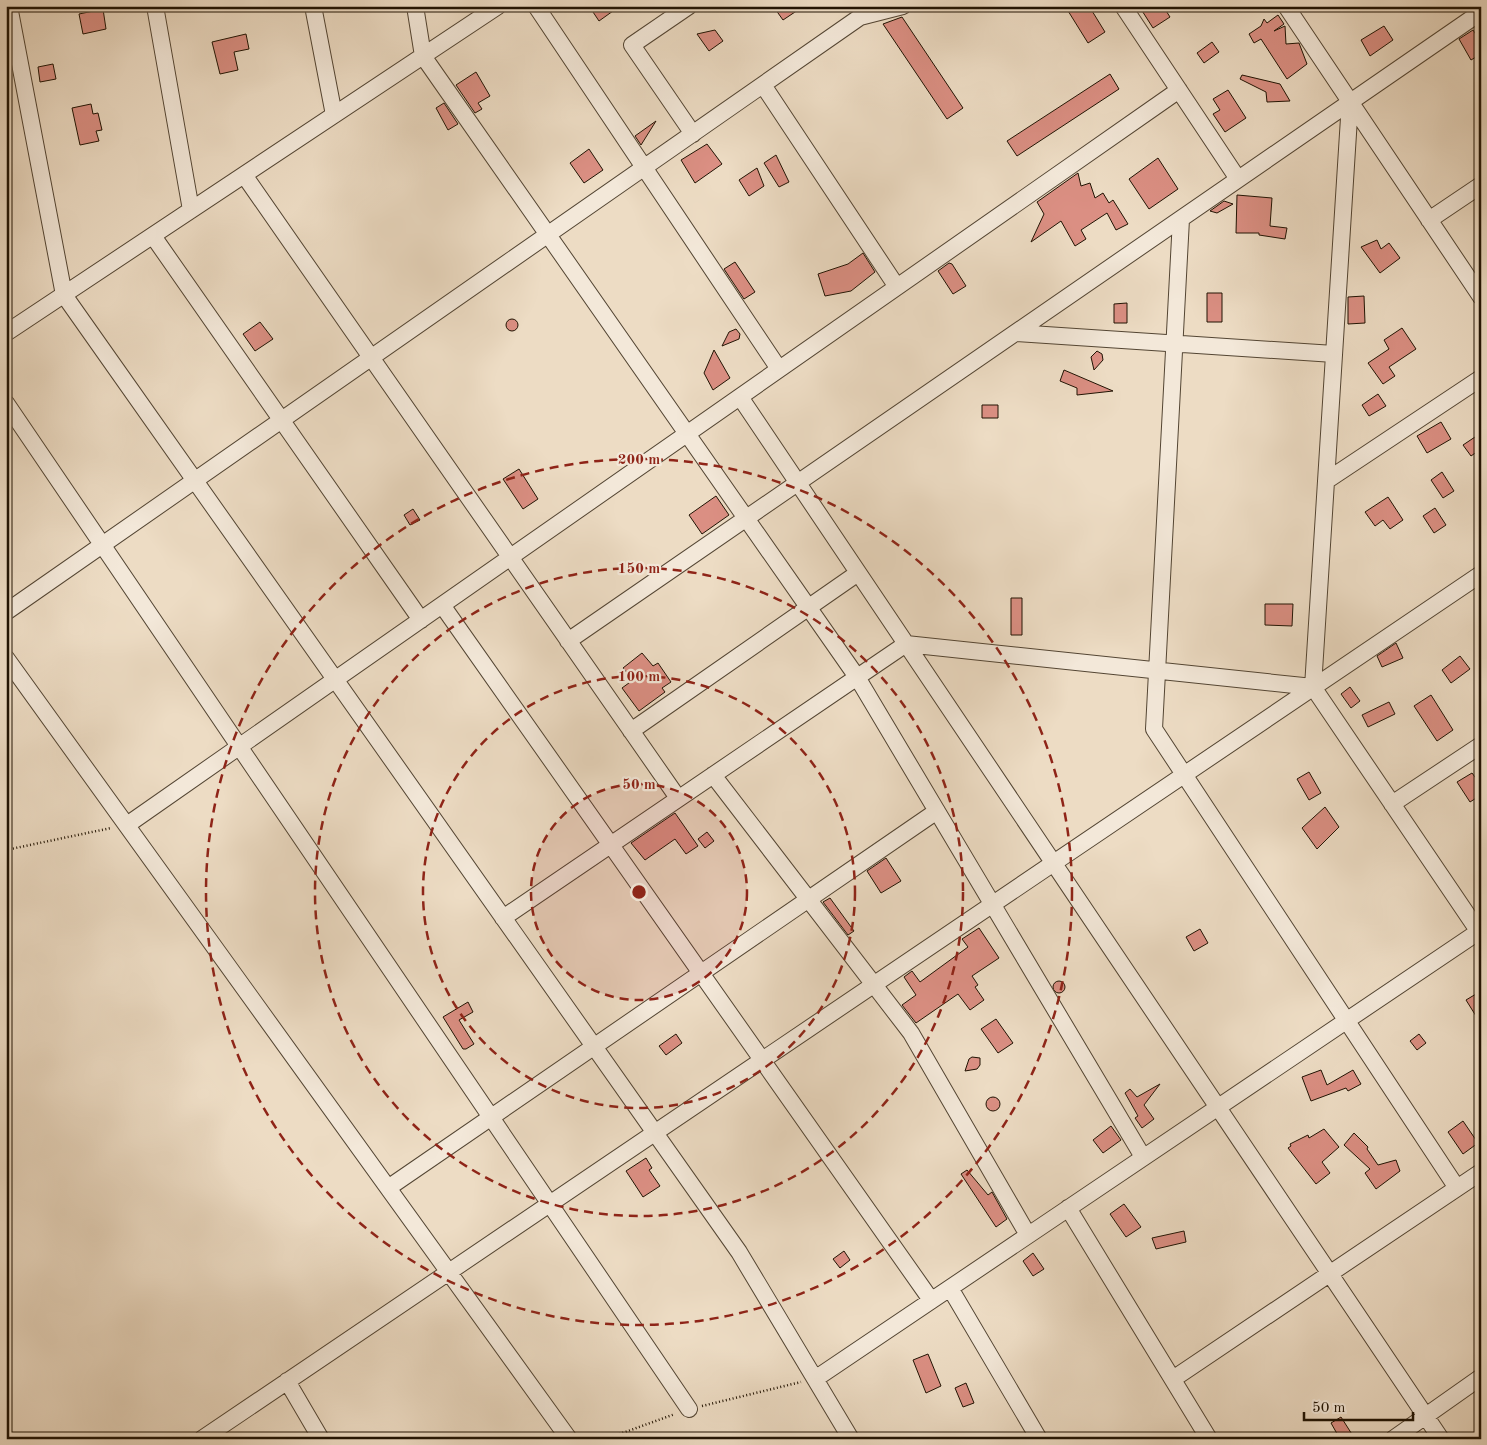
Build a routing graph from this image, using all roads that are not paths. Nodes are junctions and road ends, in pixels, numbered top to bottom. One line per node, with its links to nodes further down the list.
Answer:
1 (9, 6): 28 (street)
2 (155, 6): 22 (street)
3 (313, 6): 16 (street)
4 (415, 6): 12 (street)
5 (498, 6): 12 (street)
6 (536, 6): 18 (street)
7 (689, 6): 17 (street)
8 (903, 6): 13 (street)
9 (1123, 6): 14 (street)
10 (1286, 6): 15 (street)
11 (1481, 12): 15 (street)
12 (423, 56): 16 (street); 25 (street)
13 (763, 85): 17 (street); 27 (street)
14 (1179, 90): 20 (street); 27 (street)
15 (1350, 102): 20 (street); 24 (street); 33 (street)
16 (334, 115): 19 (street)
17 (693, 134): 18 (street)
18 (644, 168): 25 (street); 35 (street)
19 (244, 175): 22 (street); 34 (street)
20 (1238, 179): 23 (street)
21 (1481, 186): 24 (street)
22 (191, 210): 26 (street)
23 (1181, 219): 31 (street); 32 (street)
24 (1430, 220): 29 (street)
25 (548, 234): 34 (street); 40 (street)
26 (153, 236): 28 (street); 39 (street)
27 (897, 287): 35 (street)
28 (64, 295): 30 (street); 41 (street)
29 (1481, 297)
30 (6, 333)
31 (1015, 333): 32 (street); 43 (street)
32 (1174, 343): 33 (street); 56 (street)
33 (1334, 354): 42 (street)
34 (371, 358): 39 (street); 46 (street)
35 (779, 369): 37 (street)
36 (1481, 378): 42 (street)
37 (740, 397): 40 (street); 43 (street)
38 (6, 403): 45 (street)
39 (281, 420): 41 (street); 52 (street)
40 (687, 434): 44 (street); 46 (street)
41 (194, 481): 45 (street); 58 (street)
42 (1326, 481): 59 (street)
43 (798, 483): 44 (street); 47 (street)
44 (746, 518): 50 (street); 53 (street)
45 (103, 544): 51 (street); 62 (street)
46 (510, 557): 49 (street); 53 (street)
47 (858, 573): 50 (street); 54 (street)
48 (1481, 574): 59 (street)
49 (442, 604): 52 (street); 69 (street)
50 (808, 608): 57 (street); 60 (street)
51 (6, 612)
52 (420, 620): 58 (street)
53 (568, 641): 60 (street)
54 (906, 644): 56 (street); 57 (street); 70 (street)
55 (6, 658): 68 (street)
56 (1157, 670): 59 (street); 64 (street)
57 (857, 677): 63 (street); 67 (street)
58 (335, 679): 62 (street); 73 (street)
59 (1313, 687): 64 (street); 66 (street)
60 (631, 731): 65 (street)
61 (1481, 745): 66 (street)
62 (239, 746): 68 (street); 81 (street)
63 (713, 775): 65 (street); 71 (street)
64 (1184, 775): 70 (street); 77 (street)
65 (678, 798): 69 (street)
66 (1392, 804): 74 (street)
67 (936, 811): 71 (street); 72 (street)
68 (127, 825): 85 (street)
69 (611, 844): 73 (street); 75 (street)
70 (1054, 863): 72 (street); 80 (street)
71 (808, 899): 75 (street); 76 (street)
72 (992, 904): 76 (street); 83 (street)
73 (503, 918): 78 (street)
74 (1480, 932): 77 (street)
75 (701, 973): 78 (street); 79 (street)
76 (874, 984): 79 (street); 89 (street)
77 (1346, 1020): 80 (street); 86 (street)
78 (594, 1046): 81 (street); 82 (street)
79 (762, 1060): 82 (street); 93 (street)
80 (1218, 1107): 83 (street); 91 (street)
81 (491, 1117): 85 (street); 87 (street)
82 (655, 1133): 87 (street); 95 (street)
83 (1143, 1157): 88 (street)
84 (1481, 1172): 86 (street)
85 (388, 1188): 90 (street)
86 (1458, 1188): 91 (street)
87 (550, 1203): 90 (street); 98 (street)
88 (1068, 1208): 89 (street); 96 (street)
89 (1028, 1235): 92 (street)
90 (449, 1272): 97 (street); 102 (street)
91 (1330, 1274): 96 (street); 99 (street)
92 (950, 1288): 93 (street); 104 (street)
93 (931, 1300): 95 (street)
94 (1481, 1377): 99 (street)
95 (815, 1379): 103 (street)
96 (1173, 1379): 105 (street)
97 (287, 1381): 100 (street); 101 (street)
98 (689, 1409)
99 (1426, 1416): 106 (street); 107 (street)
100 (202, 1439)
101 (321, 1439)
102 (570, 1439)
103 (851, 1439)
104 (1039, 1439)
105 (1209, 1439)
106 (1393, 1439)
107 (1441, 1439)

